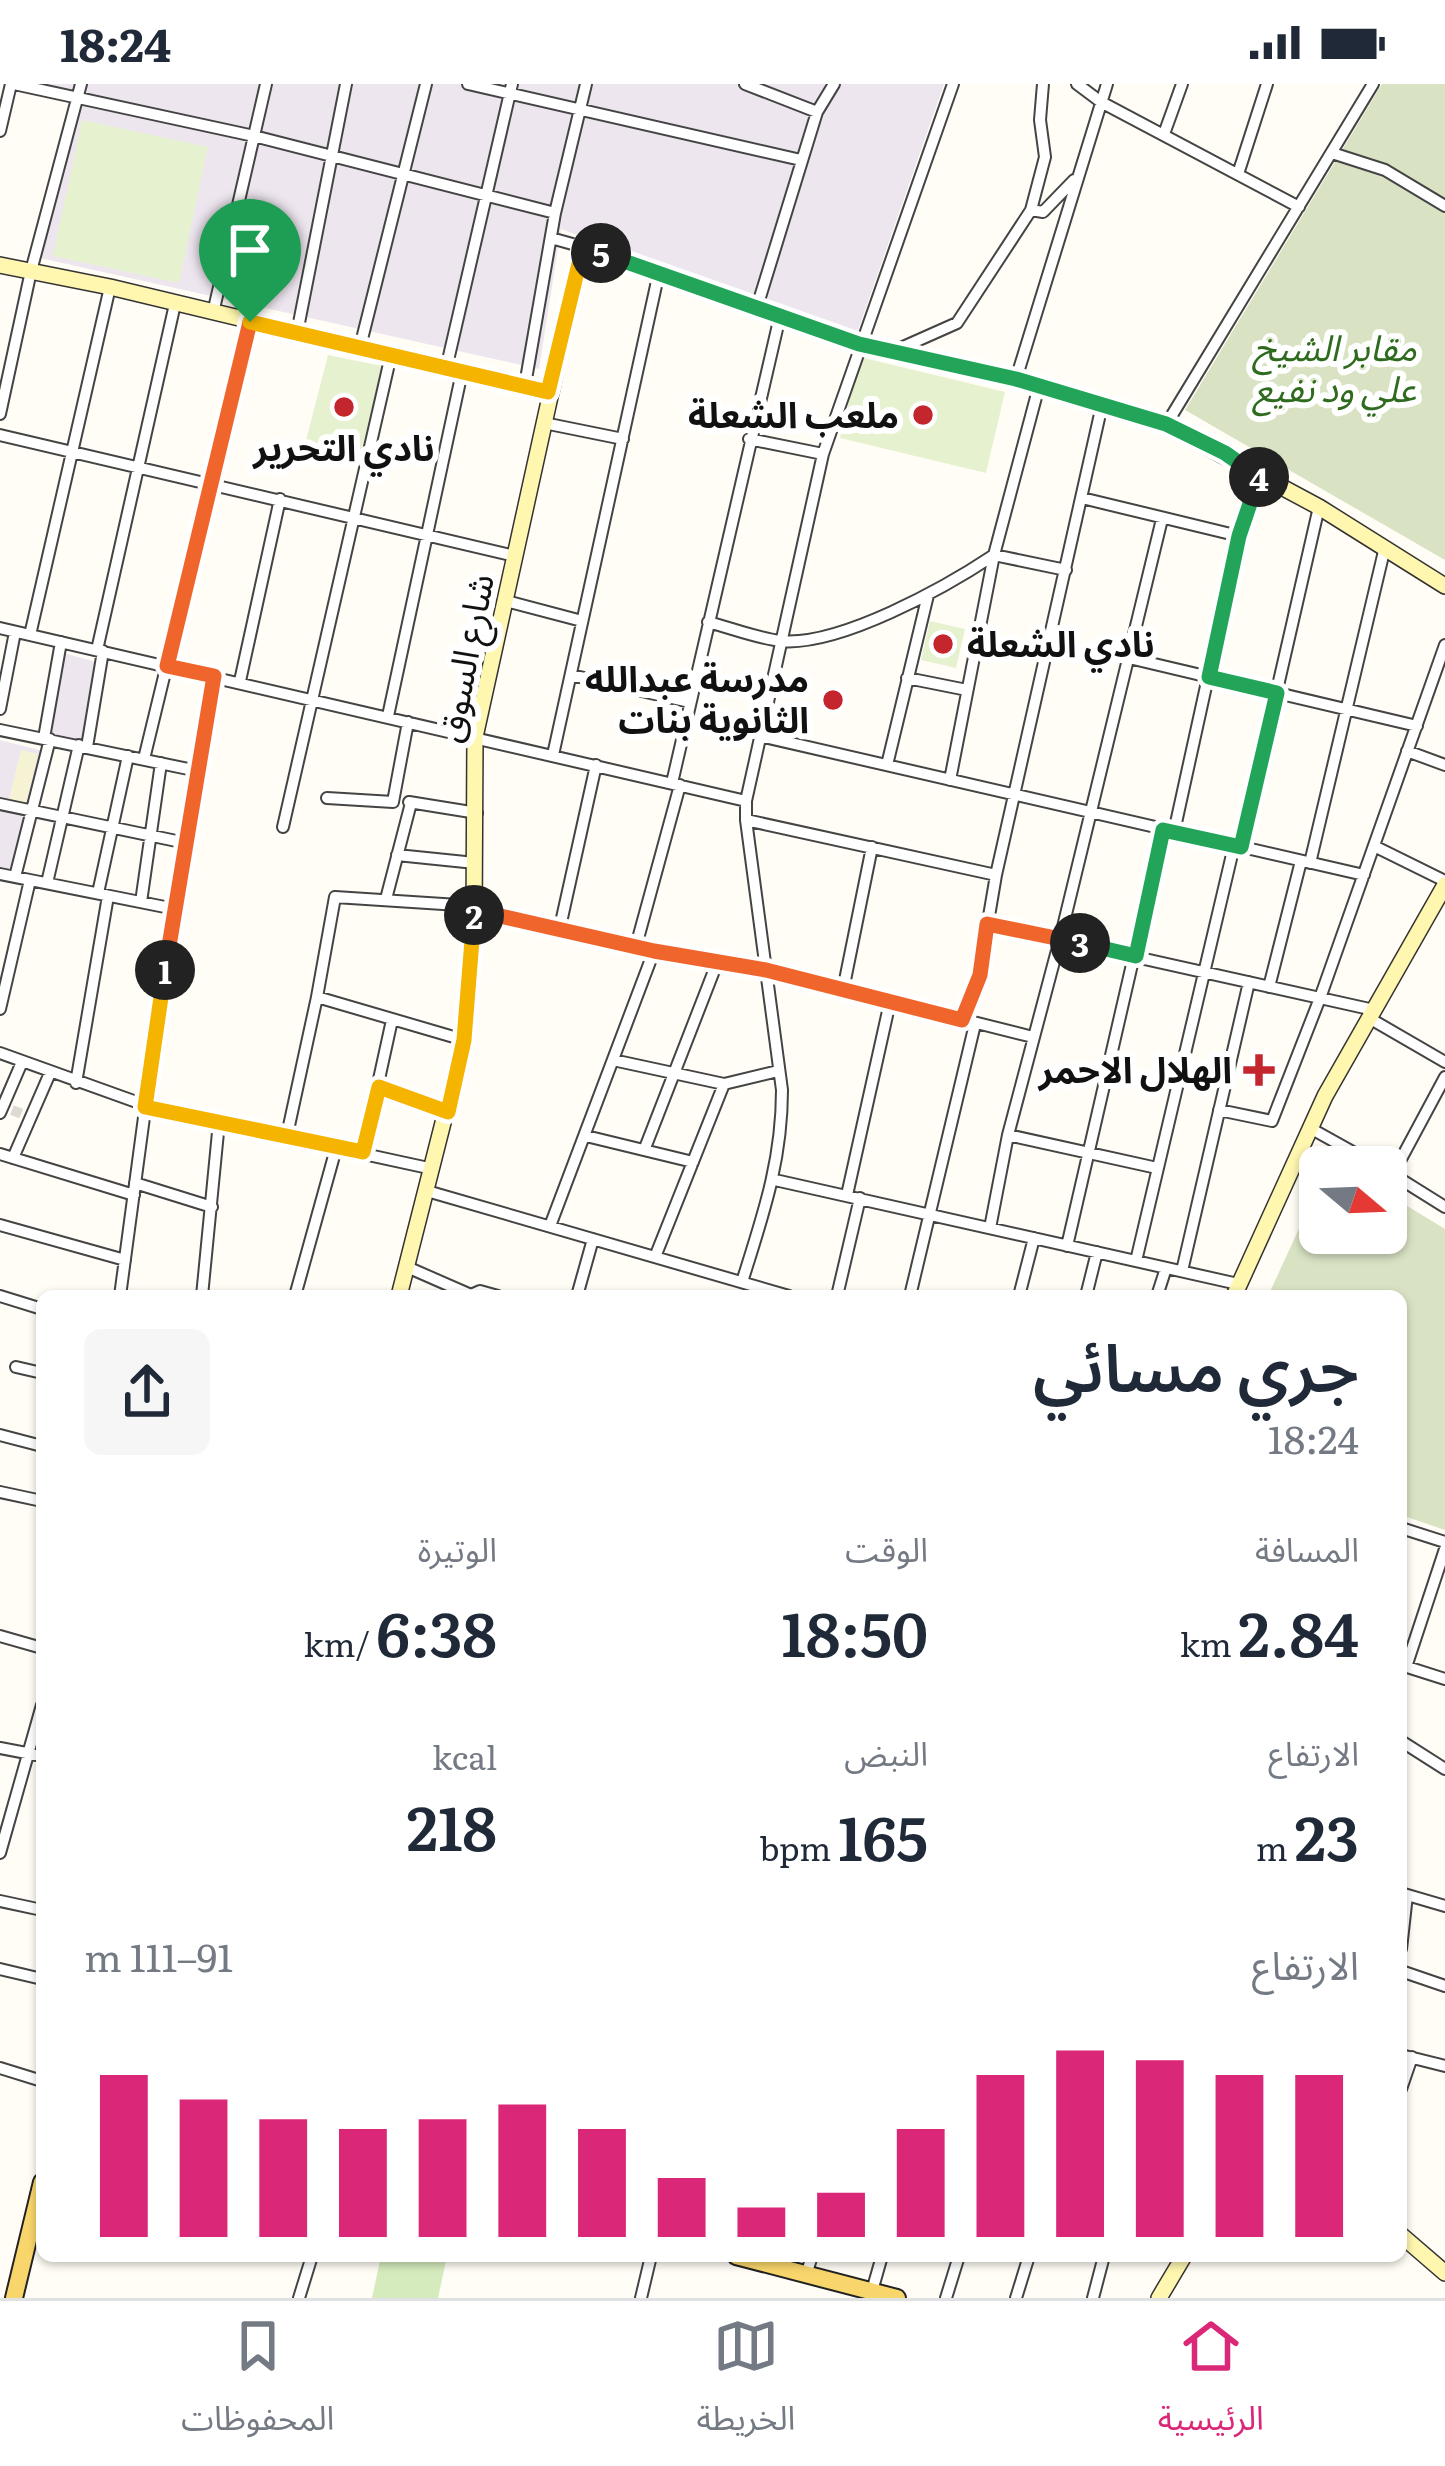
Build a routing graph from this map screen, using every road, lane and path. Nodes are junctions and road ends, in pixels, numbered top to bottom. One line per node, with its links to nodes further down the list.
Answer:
1 (13, 84): 17 (street); 21 (street)
2 (266, 84): 23 (street)
3 (346, 84): 25 (street)
4 (427, 84): 29 (street)
5 (468, 84): 16 (street)
6 (586, 84): 19 (street)
7 (746, 84): 20 (street)
8 (834, 84): 20 (street)
9 (953, 84): 47 (street)
10 (1043, 84): 33 (street)
11 (1077, 84): 18 (street)
12 (1107, 84): 18 (street)
13 (1182, 84): 22 (street)
14 (1267, 84): 27 (street)
15 (1373, 84): 24 (street)
16 (511, 89): 19 (street); 30 (street)
17 (80, 90): 23 (street); 38 (street)
18 (1101, 102): 22 (street); 28 (street)
19 (581, 110): 26 (street); 34 (street)
20 (817, 112): 26 (street)
21 (0, 131)
22 (1164, 134): 27 (street)
23 (254, 136): 25 (street); 43 (street)
24 (1332, 153): 31 (street); 32 (street)
25 (332, 158): 29 (street); 46 (street)
26 (802, 160): 42 (street)
27 (1238, 174): 32 (street)
28 (1079, 175): 33 (street); 52 (street)
29 (403, 176): 30 (street); 48 (street)
30 (486, 196): 34 (street); 51 (street)
31 (1445, 206)
32 (1299, 207): 59 (street)
33 (1031, 210): 49 (street)
34 (555, 213): 35 (street)
35 (551, 238): 36 (street); 53 (street)
36 (583, 247): 39 (street); 55 (street, شارع السوق)
37 (0, 265): 38 (street)
38 (31, 271): 40 (street); 57 (street)
39 (659, 272): 42 (street); 62 (street)
40 (110, 287): 41 (street); 63 (street)
41 (175, 304): 43 (street); 65 (street)
42 (757, 307): 44 (street)
43 (213, 313): 45 (street)
44 (780, 316): 47 (street); 61 (street)
45 (250, 322): 46 (street); 67 (street)
46 (297, 332): 48 (street)
47 (859, 344): 49 (street); 64 (street)
48 (360, 346): 50 (street)
49 (892, 352): 52 (street)
50 (391, 355): 51 (street); 71 (street)
51 (454, 370): 53 (street); 73 (street)
52 (1016, 379): 54 (street)
53 (525, 385): 55 (street)
54 (1039, 386): 56 (street); 76 (street)
55 (548, 392): 58 (street, شارع السوق)
56 (1102, 405): 59 (street); 68 (street)
57 (0, 414)
58 (544, 423): 62 (street); 77 (street, شارع السوق)
59 (1166, 424): 66 (street)
60 (0, 435): 63 (street)
61 (749, 439): 64 (street); 83 (street)
62 (623, 440): 82 (street)
63 (74, 452): 65 (street); 86 (street)
64 (823, 454): 87 (street)
65 (137, 467): 67 (street); 90 (street)
66 (1259, 476): 70 (street); 74 (street)
67 (212, 485): 69 (street); 92 (street)
68 (1082, 498): 72 (street); 78 (street)
69 (280, 499): 71 (street); 97 (street)
70 (1319, 507): 75 (street); 99 (street)
71 (351, 517): 73 (street); 100 (street)
72 (1162, 519): 74 (street); 91 (street)
73 (428, 536): 77 (street); 104 (street)
74 (1239, 536): 95 (street)
75 (1385, 547): 79 (street); 103 (street)
76 (994, 555): 78 (street); 80 (street); 98 (street)
77 (515, 556): 81 (street, شارع السوق)
78 (1066, 570): 123 (street)
79 (1445, 586)
80 (928, 595): 87 (street); 96 (street)
81 (506, 601): 82 (street); 109 (street, شارع السوق)
82 (582, 621): 93 (street)
83 (708, 622): 87 (street); 101 (street)
84 (0, 628): 85 (street)
85 (15, 632): 86 (street); 102 (street)
86 (30, 635): 88 (street)
87 (783, 641): 108 (street)
88 (61, 642): 90 (street); 110 (street)
89 (1445, 644): 106 (street)
90 (100, 651): 92 (street); 111 (street)
91 (1129, 658): 95 (street); 131 (street)
92 (167, 666): 94 (street); 115 (street)
93 (571, 675): 101 (street); 113 (street)
94 (214, 676): 97 (street); 120 (street)
95 (1209, 677): 99 (street); 136 (street)
96 (907, 678): 98 (street); 118 (street)
97 (240, 682): 100 (street)
98 (967, 690): 121 (street)
99 (1277, 693): 103 (street); 140 (street)
100 (312, 699): 104 (street); 135 (street)
101 (690, 702): 122 (street)
102 (0, 709)
103 (1345, 709): 106 (street); 143 (street)
104 (388, 716): 105 (street)
105 (409, 722): 109 (street); 125 (street)
106 (1417, 726): 112 (street)
107 (0, 730): 110 (street)
108 (760, 736): 118 (street); 126 (street)
109 (475, 737): 113 (street); 130 (street, شارع السوق)
110 (47, 739): 111 (street); 129 (street)
111 (82, 746): 114 (street); 132 (street)
112 (1407, 751): 119 (street); 139 (street)
113 (553, 755): 117 (street)
114 (128, 756): 115 (street); 134 (street)
115 (144, 759): 116 (street)
116 (161, 763): 120 (street); 137 (street)
117 (596, 765): 122 (street); 158 (street)
118 (887, 765): 121 (street)
119 (1445, 765)
120 (198, 770): 138 (street)
121 (950, 780): 123 (street)
122 (676, 784): 126 (street); 160 (street)
123 (1013, 795): 131 (street); 147 (street)
124 (328, 798): 125 (street)
125 (394, 800): 127 (street)
126 (746, 800): 133 (street)
127 (411, 802): 130 (street); 142 (street)
128 (0, 804): 129 (street)
129 (32, 811): 132 (street); 148 (street)
130 (477, 813): 144 (street, شارع السوق)
131 (1091, 813): 136 (street); 159 (street)
132 (62, 817): 134 (street); 150 (street)
133 (746, 820): 141 (street); 164 (street)
134 (112, 827): 137 (street); 152 (street)
135 (283, 827)
136 (1168, 831): 140 (street); 162 (street)
137 (150, 835): 138 (street); 154 (street)
138 (186, 843): 156 (street)
139 (1374, 845): 146 (street); 151 (street)
140 (1238, 846): 143 (street); 165 (street)
141 (872, 848): 147 (street); 168 (street)
142 (397, 855): 144 (street); 153 (street)
143 (1306, 862): 146 (street); 167 (street)
144 (476, 863): 155 (street, شارع السوق)
145 (0, 874): 148 (street)
146 (1364, 874): 170 (street)
147 (995, 875): 157 (street)
148 (14, 877): 149 (street)
149 (30, 880): 150 (street); 172 (street)
150 (46, 883): 152 (street)
151 (1445, 883): 173 (street)
152 (103, 895): 154 (street); 186 (street)
153 (386, 899): 155 (street); 169 (street)
154 (141, 902): 156 (street)
155 (474, 908): 158 (street); 177 (street, شارع السوق)
156 (175, 910): 189 (street)
157 (987, 924): 159 (street); 175 (street)
158 (560, 927): 160 (street)
159 (1060, 939): 162 (street); 176 (street)
160 (636, 946): 161 (street)
161 (654, 951): 163 (street); 179 (street)
162 (1136, 956): 165 (street); 203 (street)
163 (717, 963): 164 (street); 183 (street)
164 (766, 970): 168 (street); 182 (street)
165 (1206, 972): 166 (street); 206 (street)
166 (1249, 982): 167 (street); 190 (street)
167 (1269, 986): 170 (street)
168 (843, 990): 171 (street)
169 (317, 997): 174 (street); 195 (street)
170 (1320, 998): 173 (street); 190 (street)
171 (890, 1002): 175 (street); 212 (street)
172 (0, 1010)
173 (1371, 1014): 181 (street); 194 (street)
174 (392, 1020): 177 (street); 188 (street)
175 (969, 1022): 176 (street); 215 (street)
176 (1034, 1037): 196 (street)
177 (464, 1040): 192 (street, شارع السوق)
178 (0, 1054): 180 (street)
179 (614, 1060): 183 (street); 197 (street)
180 (22, 1062): 184 (street); 191 (street)
181 (1445, 1062)
182 (778, 1071): 187 (street); 208 (street)
183 (676, 1072): 187 (street); 201 (street)
184 (50, 1073): 186 (street); 191 (street)
185 (1445, 1077): 200 (street)
186 (76, 1083): 189 (street)
187 (724, 1084): 205 (street)
188 (379, 1087): 192 (street); 202 (street)
189 (145, 1107): 193 (street); 210 (street)
190 (1219, 1110): 228 (street)
191 (11, 1111): 204 (street)
192 (448, 1112): 207 (street, شارع السوق)
193 (219, 1122): 195 (street); 213 (street)
194 (1310, 1128): 199 (street); 242 (street)
195 (287, 1135): 198 (street)
196 (1008, 1135): 203 (street); 218 (street)
197 (586, 1136): 201 (street); 217 (street)
198 (337, 1145): 202 (street); 232 (street)
199 (1343, 1146)
200 (1401, 1146)
201 (645, 1148): 205 (street)
202 (363, 1152): 207 (street)
203 (1088, 1153): 206 (street); 221 (street)
204 (7, 1156): 210 (street)
205 (693, 1162): 223 (street)
206 (1157, 1168): 225 (street)
207 (433, 1169): 211 (street, شارع السوق)
208 (775, 1180): 212 (street); 229 (street)
209 (1407, 1183): 214 (street)
210 (135, 1189): 213 (street); 224 (street)
211 (427, 1191): 217 (street); 226 (street, شارع السوق)
212 (854, 1197): 215 (street); 237 (street)
213 (212, 1207): 231 (street)
214 (1445, 1207)
215 (931, 1215): 218 (street); 238 (street)
216 (0, 1226): 224 (street)
217 (550, 1226): 219 (street)
218 (990, 1228): 220 (street)
219 (592, 1238): 223 (street); 235 (street)
220 (1034, 1238): 221 (street); 239 (street)
221 (1067, 1246): 222 (street)
222 (1097, 1252): 225 (street); 240 (street)
223 (655, 1257): 229 (street)
224 (125, 1260): 230 (street)
225 (1136, 1261): 227 (street)
226 (407, 1267): 233 (street, شارع السوق); 234 (street)
227 (1166, 1268): 228 (street); 241 (street)
228 (1182, 1271): 242 (street)
229 (742, 1282): 236 (street)
230 (121, 1290)
231 (203, 1290)
232 (297, 1290)
233 (401, 1290)
234 (460, 1290)
235 (579, 1290)
236 (754, 1290)
237 (838, 1290)
238 (912, 1290)
239 (1021, 1290)
240 (1088, 1290)
241 (1159, 1290)
242 (1236, 1290)
243 (0, 1297): 244 (street)
244 (36, 1307)
245 (16, 1366): 246 (street)
246 (36, 1369)
247 (0, 1435): 248 (street)
248 (36, 1444)
249 (0, 1492): 250 (street)
250 (36, 1500)
251 (1407, 1530): 252 (street)
252 (1445, 1545): 255 (street)
253 (0, 1636): 254 (street)
254 (36, 1646)
255 (1407, 1654)
256 (1407, 1667): 257 (street)
257 (1445, 1679)
258 (1407, 1745): 261 (street)
259 (0, 1748): 260 (street)
260 (36, 1755): 262 (street)
261 (1445, 1769)
262 (0, 1853)
263 (1407, 1895): 265 (street)
264 (0, 1901): 266 (street)
265 (1445, 1906)
266 (36, 1909)
267 (0, 1969): 269 (street)
268 (1407, 1973): 270 (street)
269 (36, 1978)
270 (1445, 1986)
271 (1407, 2056): 272 (street)
272 (1445, 2066)
273 (0, 2068): 274 (street)
274 (36, 2079)
275 (36, 2207): 290 (main road)
276 (1407, 2240): 286 (street)
277 (311, 2262): 291 (street)
278 (650, 2262): 289 (street)
279 (759, 2262): 287 (main road)
280 (810, 2262): 287 (street)
281 (880, 2262): 288 (street)
282 (957, 2262): 294 (street)
283 (1027, 2262): 295 (street)
284 (1102, 2262): 296 (street)
285 (1180, 2262): 297 (street)
286 (1445, 2273)
287 (806, 2275): 288 (main road)
288 (872, 2291): 293 (main road)
289 (643, 2293): 292 (street)
290 (14, 2298)
291 (299, 2298)
292 (661, 2298)
293 (897, 2298)
294 (946, 2298)
295 (1016, 2298)
296 (1093, 2298)
297 (1159, 2298)

